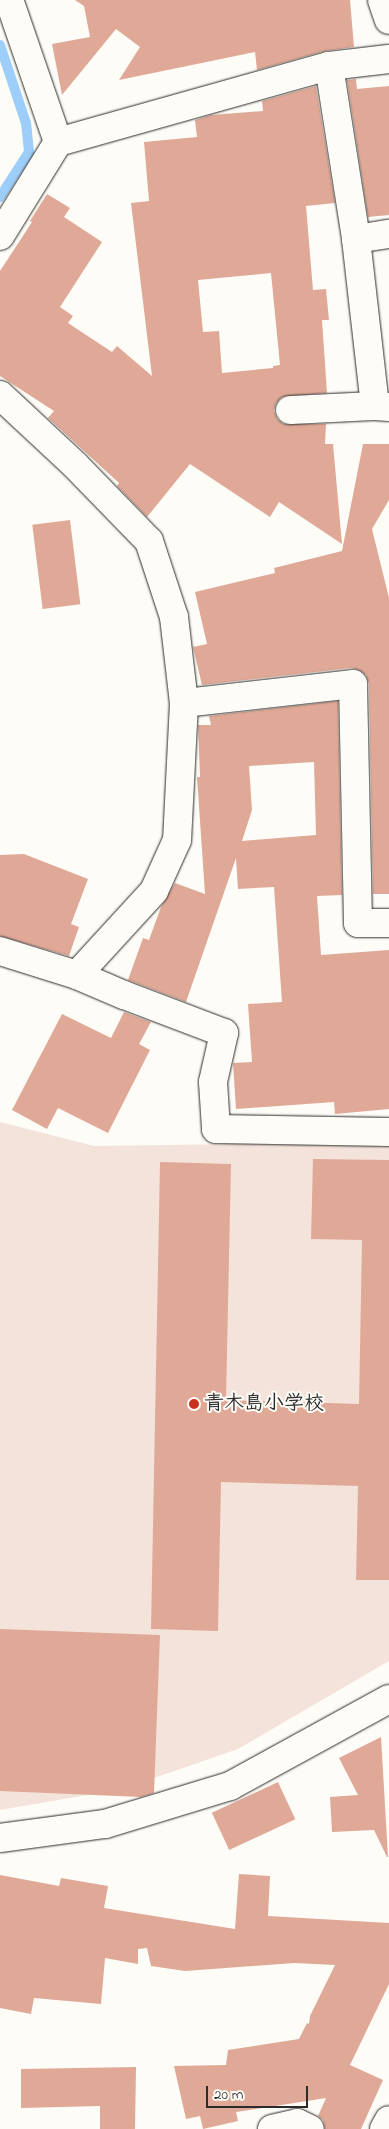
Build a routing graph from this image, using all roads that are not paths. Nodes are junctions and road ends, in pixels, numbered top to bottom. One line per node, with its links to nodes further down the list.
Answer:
1 (9, 0): 6 (street)
2 (382, 0): 3 (street)
3 (389, 20)
4 (389, 59): 5 (street)
5 (329, 66): 6 (street); 9 (street)
6 (58, 142): 8 (street)
7 (389, 234): 9 (street)
8 (0, 236)
9 (356, 239): 11 (street)
10 (0, 395): 13 (street)
11 (382, 406): 12 (street)
12 (290, 410)
13 (184, 703): 14 (street); 16 (street)
14 (389, 923)
15 (0, 951): 16 (street)
16 (77, 975): 17 (street)
17 (389, 1132)
18 (389, 1699): 19 (street)
19 (0, 1838)
20 (389, 2120): 23 (street)
21 (272, 2129): 22 (street)
22 (310, 2129)
23 (384, 2129)

